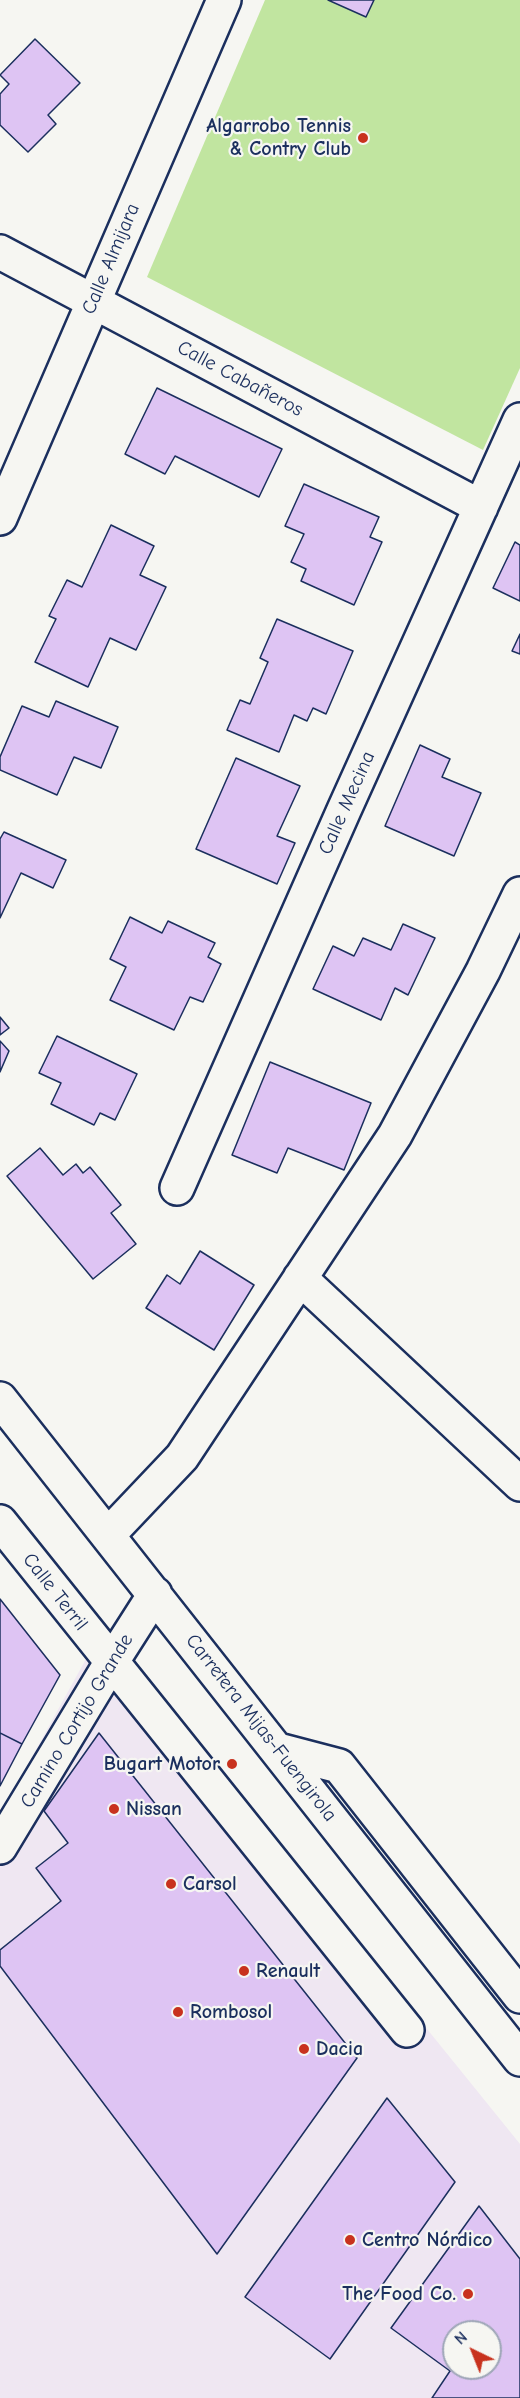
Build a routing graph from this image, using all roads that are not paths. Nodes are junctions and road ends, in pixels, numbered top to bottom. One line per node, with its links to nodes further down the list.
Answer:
1 (224, 0): 3 (street, Calle Almijara)
2 (0, 252): 3 (street, Calle Cabañeros)
3 (93, 300): 5 (street, Calle Cabañeros); 6 (street, Calle Almijara)
4 (520, 420): 5 (street, Calle Mecina)
5 (481, 507): 8 (street, Calle Mecina)
6 (0, 518)
7 (520, 894): 9 (street)
8 (177, 1188)
9 (300, 1278): 11 (street); 13 (street)
10 (0, 1399): 13 (street, Carretera Mijas-Fuengirola)
11 (520, 1484)
12 (0, 1522): 15 (street, Calle Terril)
13 (108, 1535): 14 (street, Carretera Mijas-Fuengirola)
14 (155, 1594): 15 (street, Camino Cortijo Grande); 16 (street, Carretera Mijas-Fuengirola)
15 (111, 1663): 17 (street, Camino Cortijo Grande); 19 (street, Calle Terril)
16 (278, 1750): 18 (street); 20 (street, Carretera Mijas-Fuengirola)
17 (0, 1847)
18 (520, 1996)
19 (407, 2030)
20 (520, 2059)

